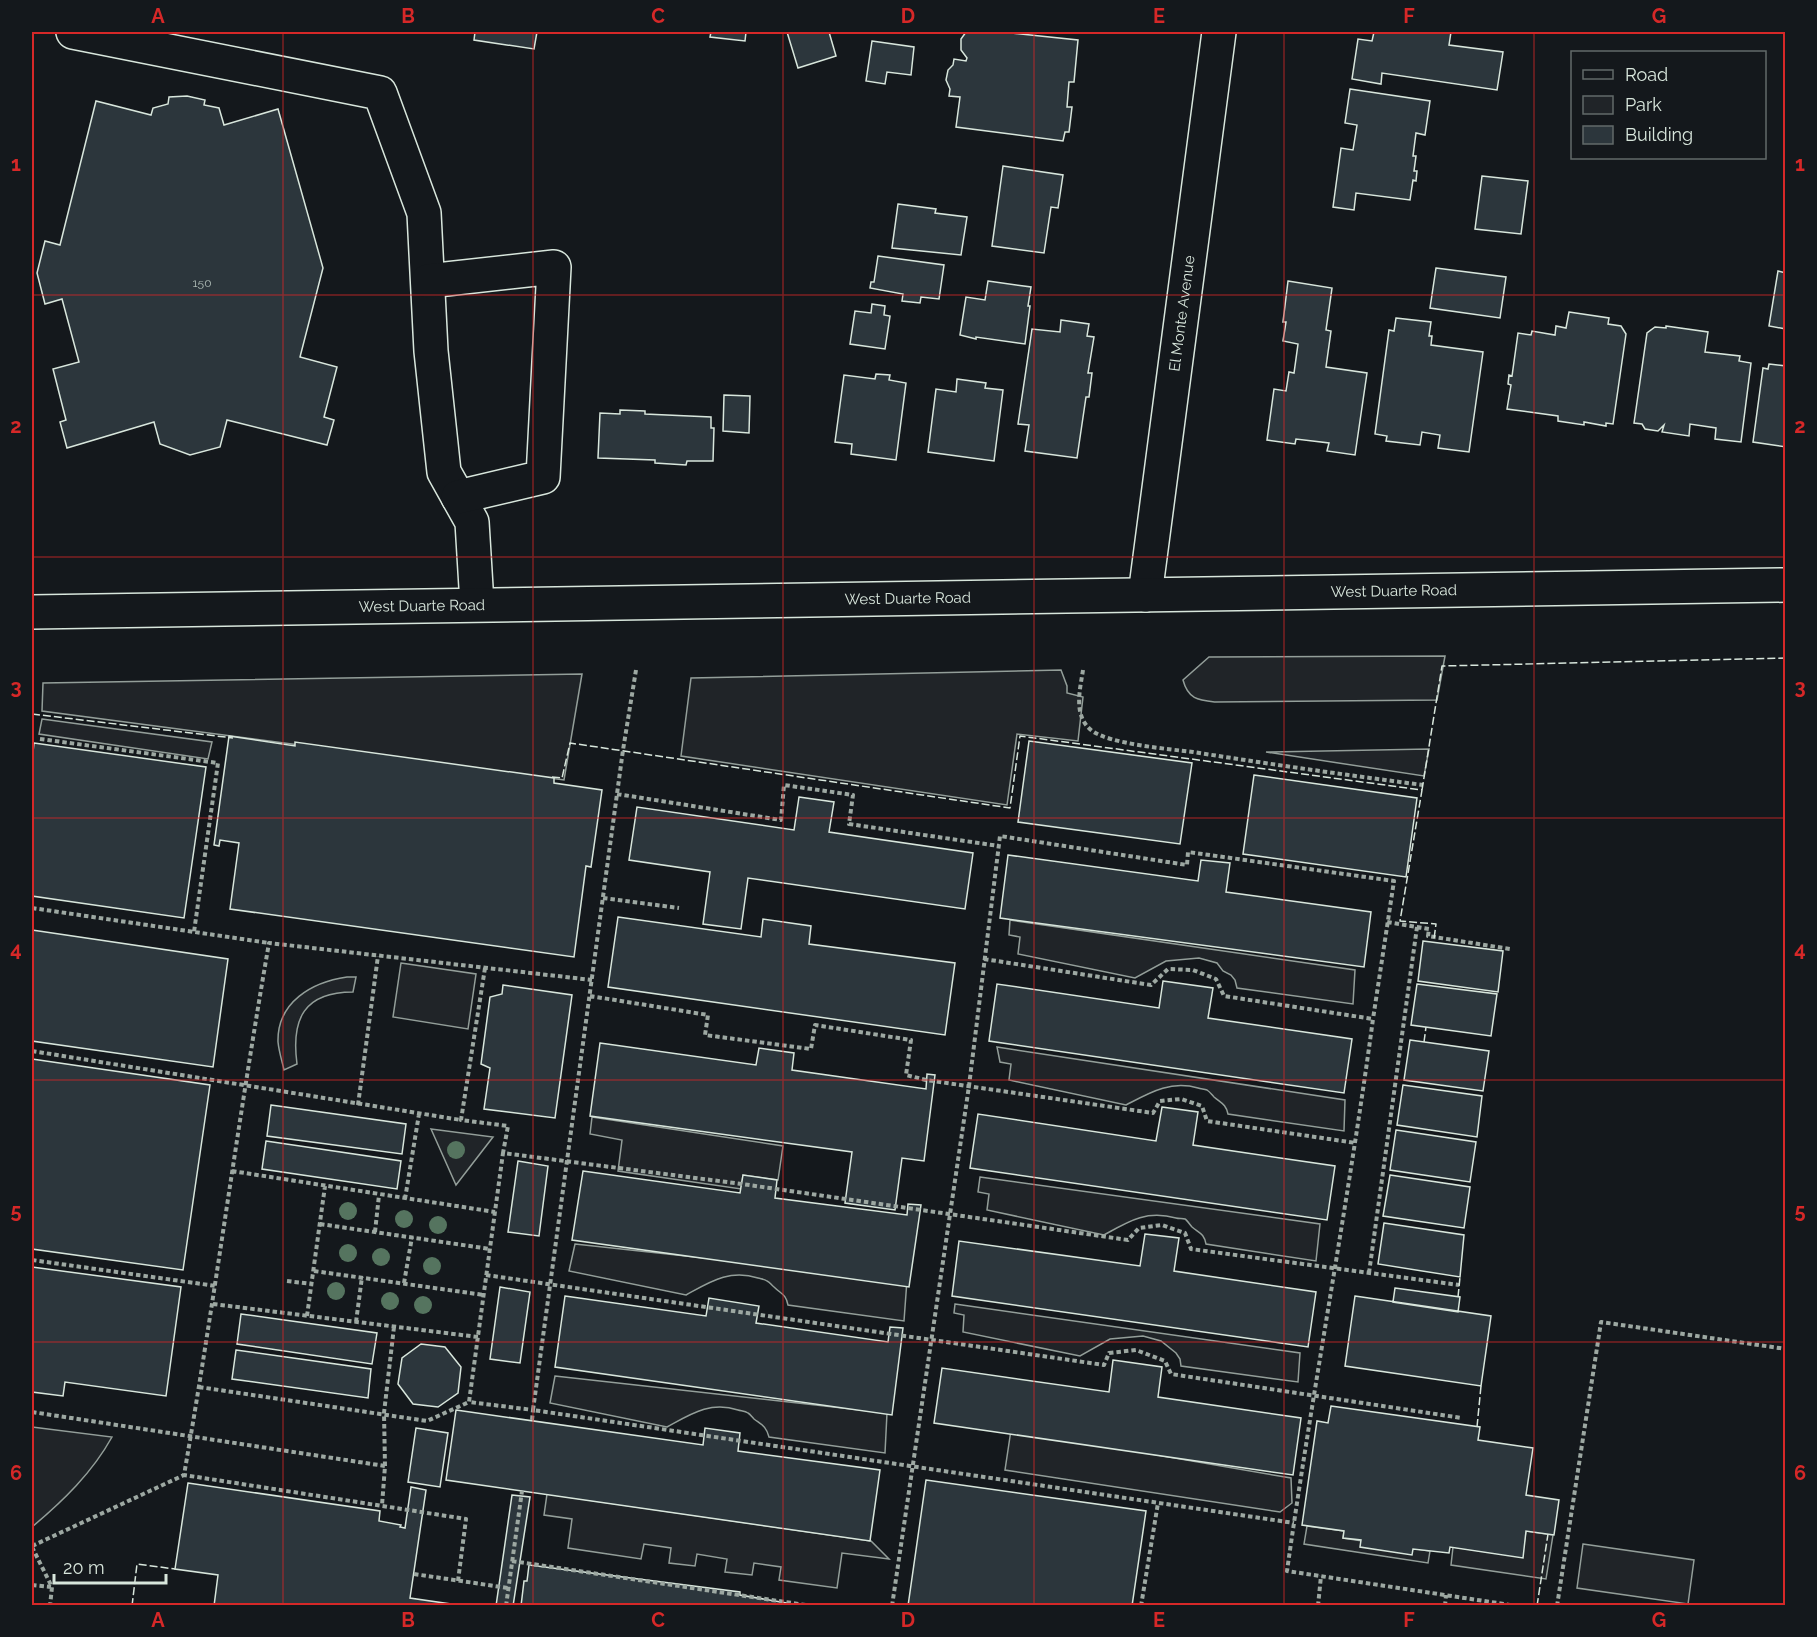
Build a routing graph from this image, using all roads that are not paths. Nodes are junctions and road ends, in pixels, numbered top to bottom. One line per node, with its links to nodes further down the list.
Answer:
1 (73, 32): 3 (main road)
2 (1219, 32): 6 (main road, El Monte Avenue)
3 (428, 281): 4 (main road); 4 (main road)
4 (458, 497): 7 (main road)
5 (1785, 585): 6 (main road, West Duarte Road)
6 (1145, 595): 7 (main road, West Duarte Road)
7 (477, 604): 8 (main road, West Duarte Road)
8 (32, 612)

